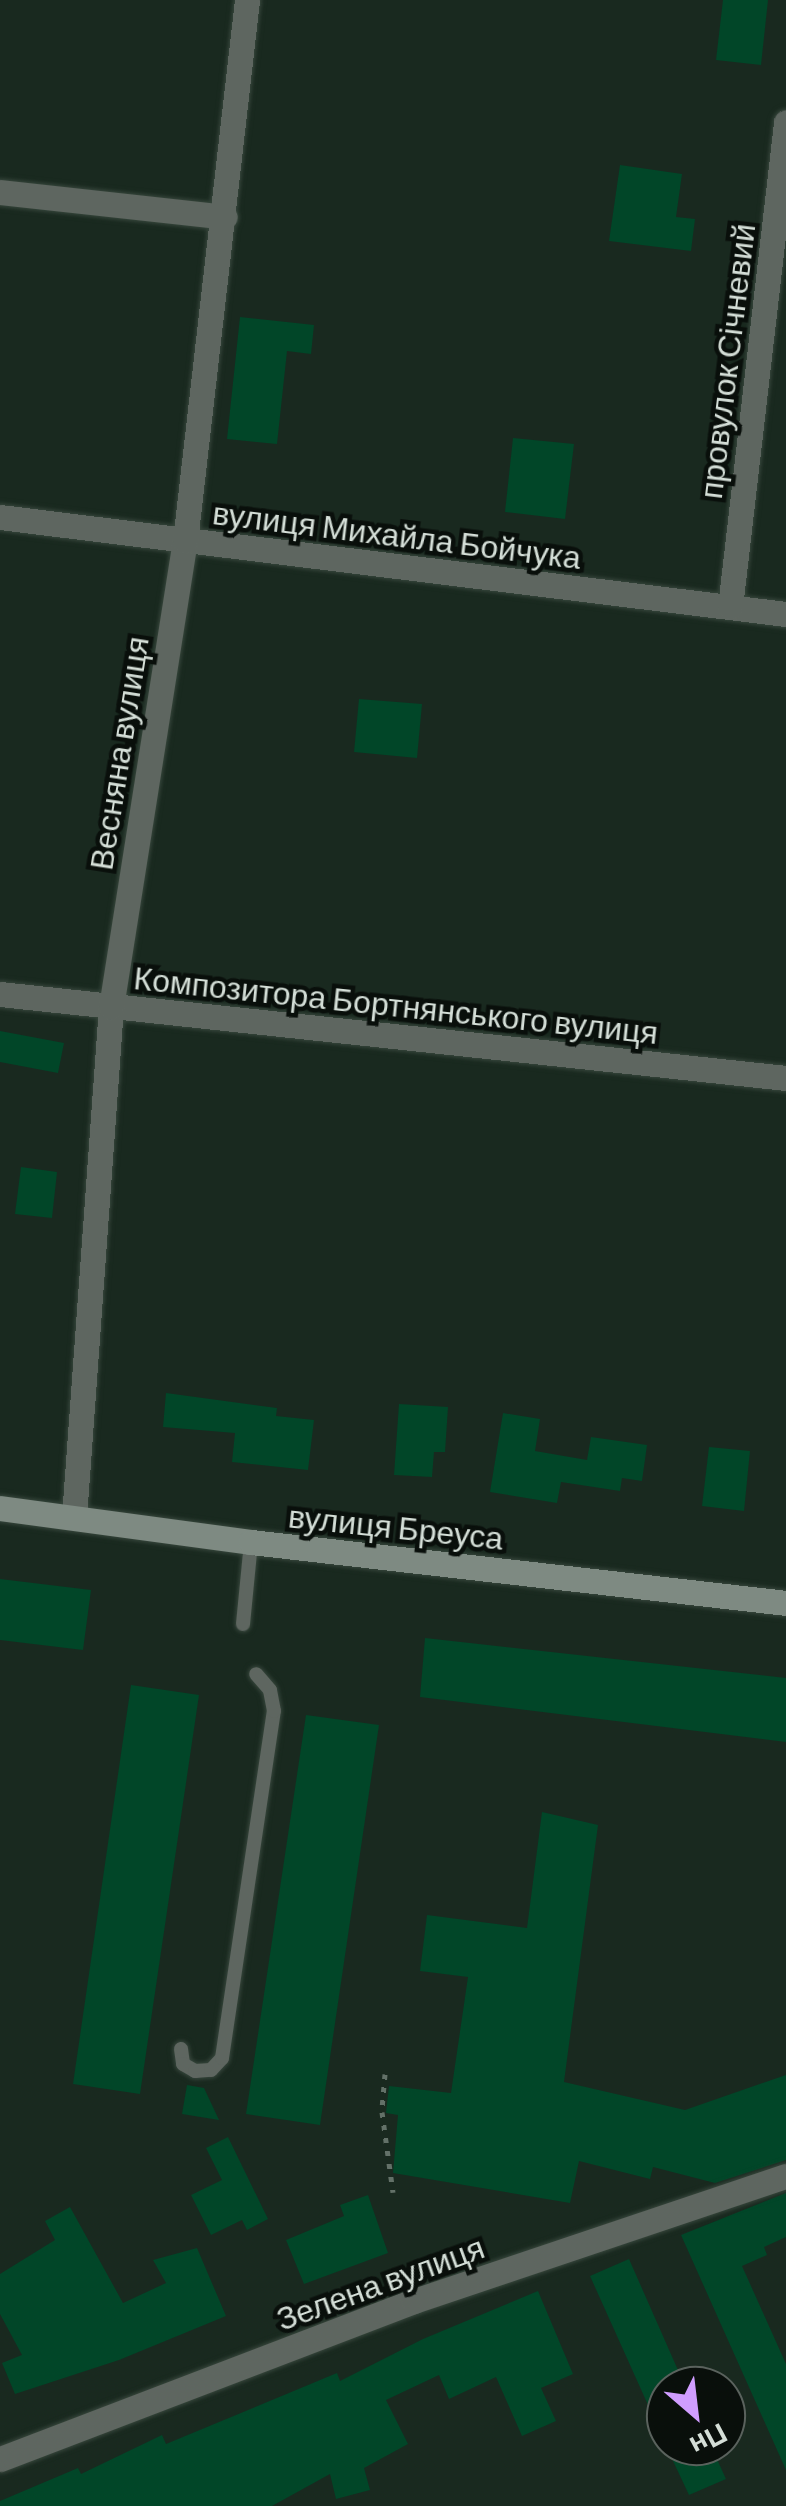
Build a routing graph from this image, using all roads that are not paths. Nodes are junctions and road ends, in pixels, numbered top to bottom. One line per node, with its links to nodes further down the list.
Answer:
1 (248, 0): 4 (street, Весняна вулиця)
2 (786, 122): 7 (street, провулок Січневий)
3 (0, 192): 4 (street)
4 (225, 217): 6 (street, Весняна вулиця)
5 (0, 518): 6 (street, вулиця Михайла Бойчука)
6 (185, 541): 7 (street, вулиця Михайла Бойчука); 10 (street, Весняна вулиця)
7 (730, 607): 8 (street, вулиця Михайла Бойчука)
8 (786, 614)
9 (0, 994): 10 (street, Композитора Бортнянського вулиця)
10 (111, 1007): 11 (street, Композитора Бортнянського вулиця); 13 (street, Весняна вулиця)
11 (786, 1078)
12 (0, 1508): 13 (street, вулиця Бреуса)
13 (74, 1517): 14 (street, вулиця Бреуса)
14 (252, 1542): 15 (street, вулиця Бреуса); 16 (lane)
15 (786, 1603)
16 (243, 1624)
17 (256, 1674): 18 (lane)
18 (182, 2049)
19 (786, 2176): 20 (street, Зелена вулиця)
20 (0, 2459)

